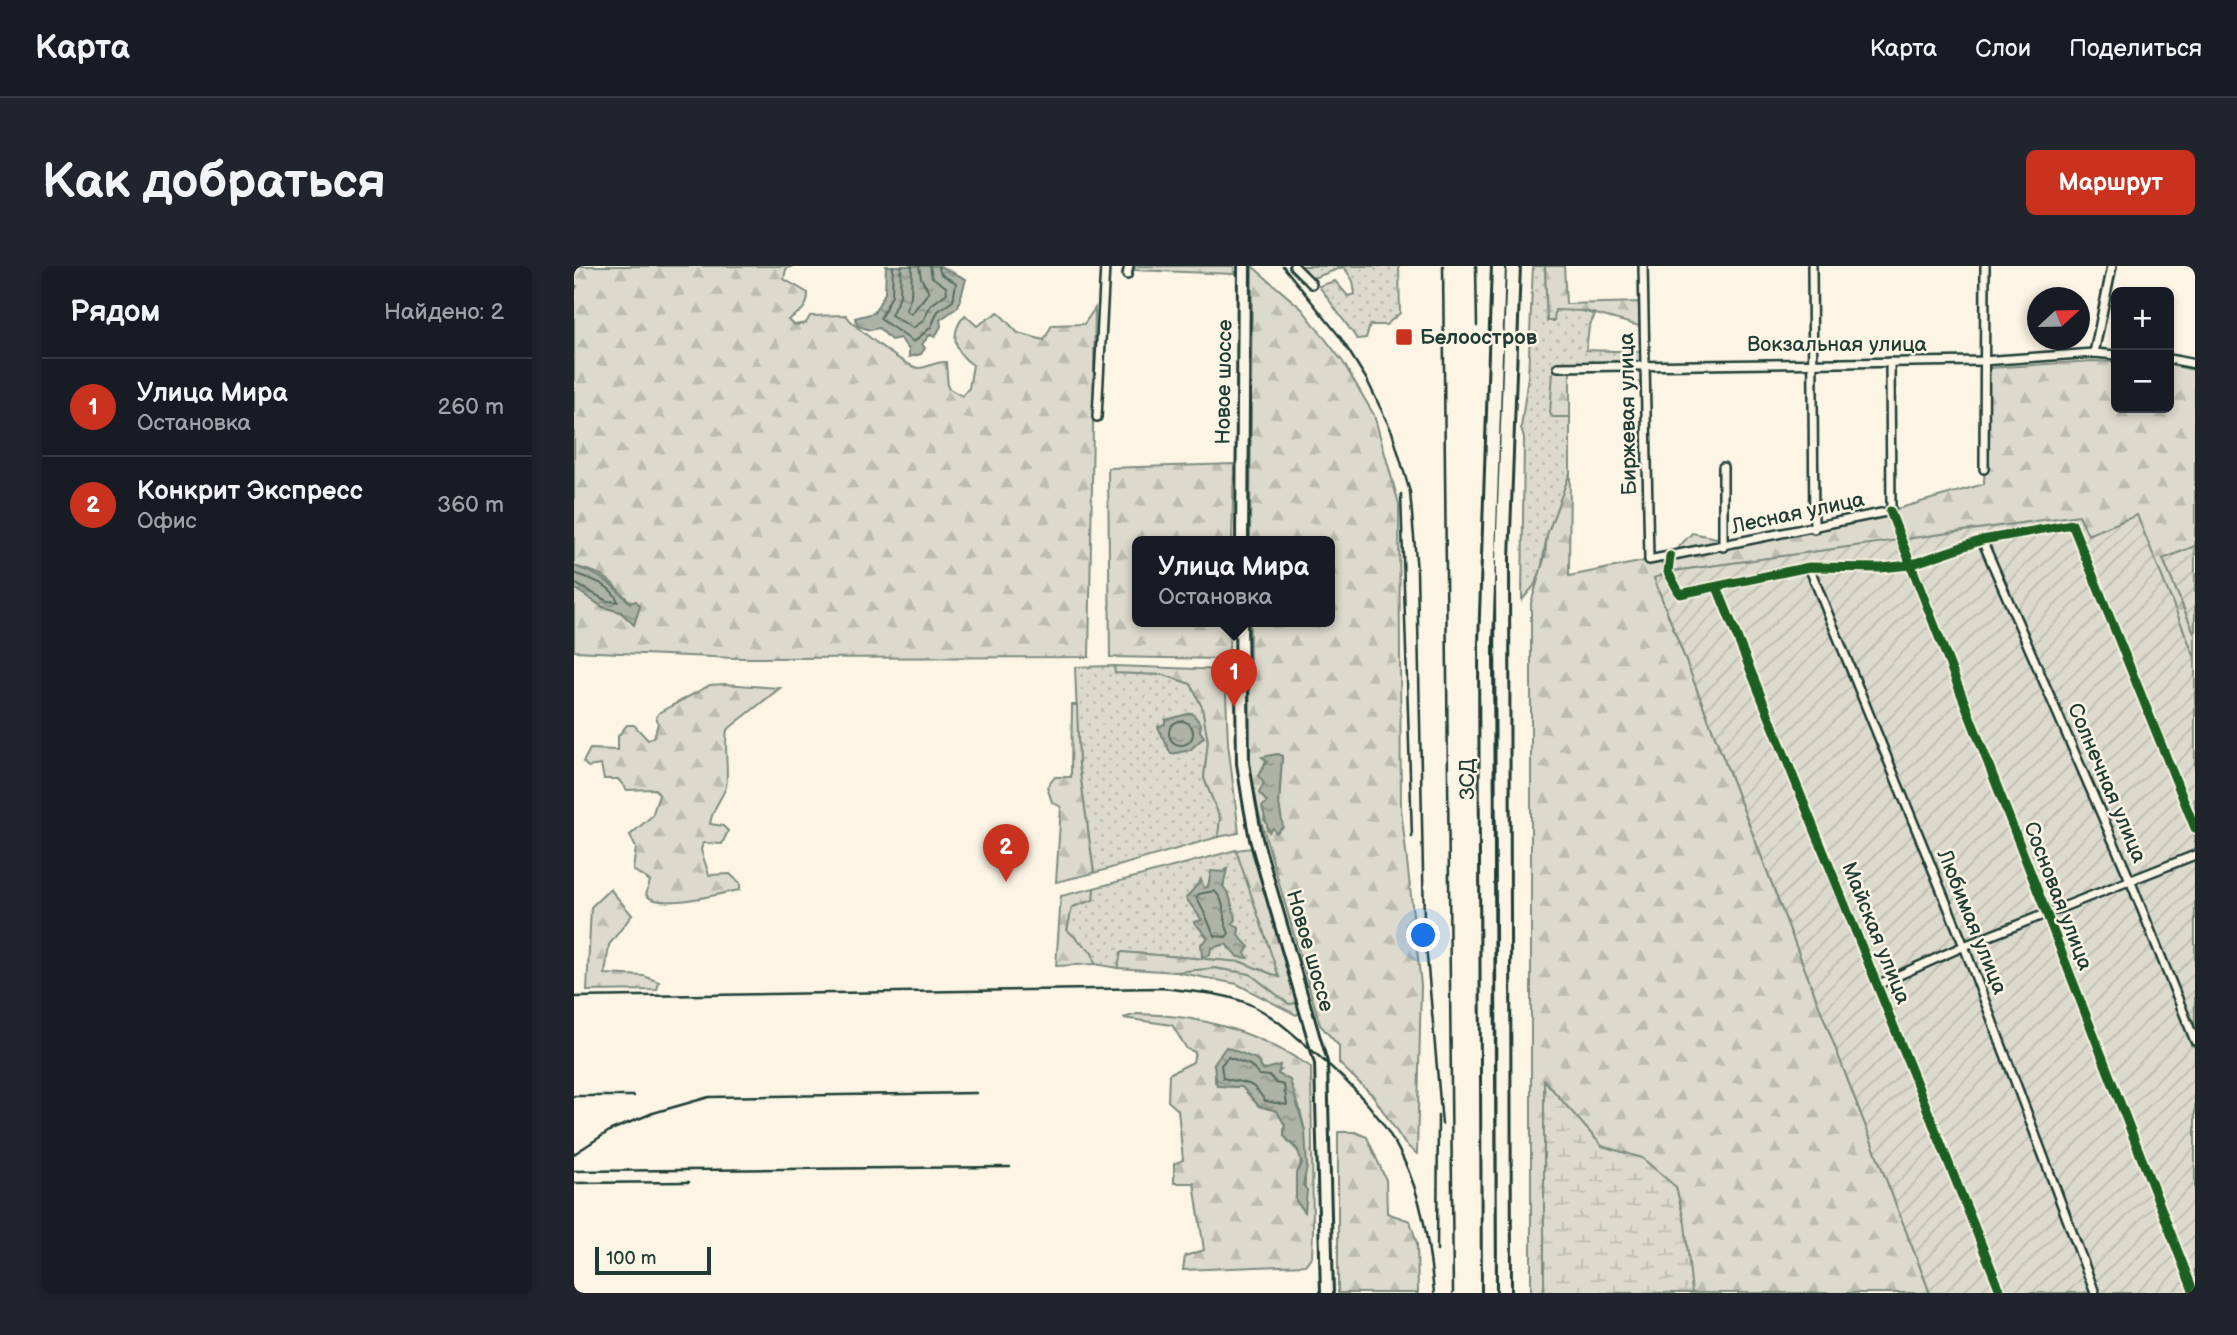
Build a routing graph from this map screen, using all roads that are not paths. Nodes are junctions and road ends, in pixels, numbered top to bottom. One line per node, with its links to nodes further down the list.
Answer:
1 (1105, 266): 22 (street)
2 (1129, 266): 11 (street)
3 (1244, 266): 27 (main road, Новое шоссе)
4 (1294, 266): 12 (street)
5 (1499, 266): 44 (highway, ЗСД)
6 (1513, 266): 45 (highway, ЗСД)
7 (1643, 266): 19 (street, Биржевая улица)
8 (1812, 266): 17 (street)
9 (1985, 266): 16 (street)
10 (2112, 266): 13 (street)
11 (1126, 275)
12 (1312, 284)
13 (2094, 354): 14 (street, Вокзальная улица); 16 (street, Вокзальная улица)
14 (2111, 355)
15 (2174, 360): 20 (street)
16 (1982, 361): 18 (street, Вокзальная улица); 24 (street)
17 (1813, 362): 18 (street, Вокзальная улица); 19 (street, Вокзальная улица); 26 (street)
18 (1890, 362): 25 (street, Лесная улица)
19 (1644, 364): 21 (street, Вокзальная улица); 31 (street, Биржевая улица)
20 (2195, 364)
21 (1558, 367)
22 (1097, 417)
23 (1723, 467): 29 (street)
24 (1984, 469)
25 (1890, 511): 26 (street, Лесная улица); 32 (street, Сосновая улица)
26 (1814, 529): 29 (street, Лесная улица)
27 (1242, 536)
28 (1982, 540): 32 (street); 36 (street); 38 (street, Солнечная улица)
29 (1723, 547): 30 (street, Лесная улица)
30 (1670, 556): 31 (street, Лесная улица); 34 (street)
31 (1649, 560)
32 (1910, 565): 33 (street); 39 (street, Сосновая улица)
33 (1809, 567): 34 (street); 40 (street, Любимая улица)
34 (1717, 587): 41 (street, Майская улица)
35 (1241, 627): 43 (main road, Новое шоссе)
36 (2195, 828)
37 (2195, 855): 38 (street)
38 (2130, 880): 39 (street); 42 (street, Солнечная улица)
39 (2046, 913): 40 (street); 48 (street, Сосновая улица)
40 (1964, 946): 41 (street); 47 (street, Любимая улица)
41 (1877, 985): 46 (street, Майская улица)
42 (2195, 1041)
43 (1327, 1293)
44 (1489, 1293)
45 (1504, 1293)
46 (2001, 1293)
47 (2095, 1293)
48 (2194, 1293)

